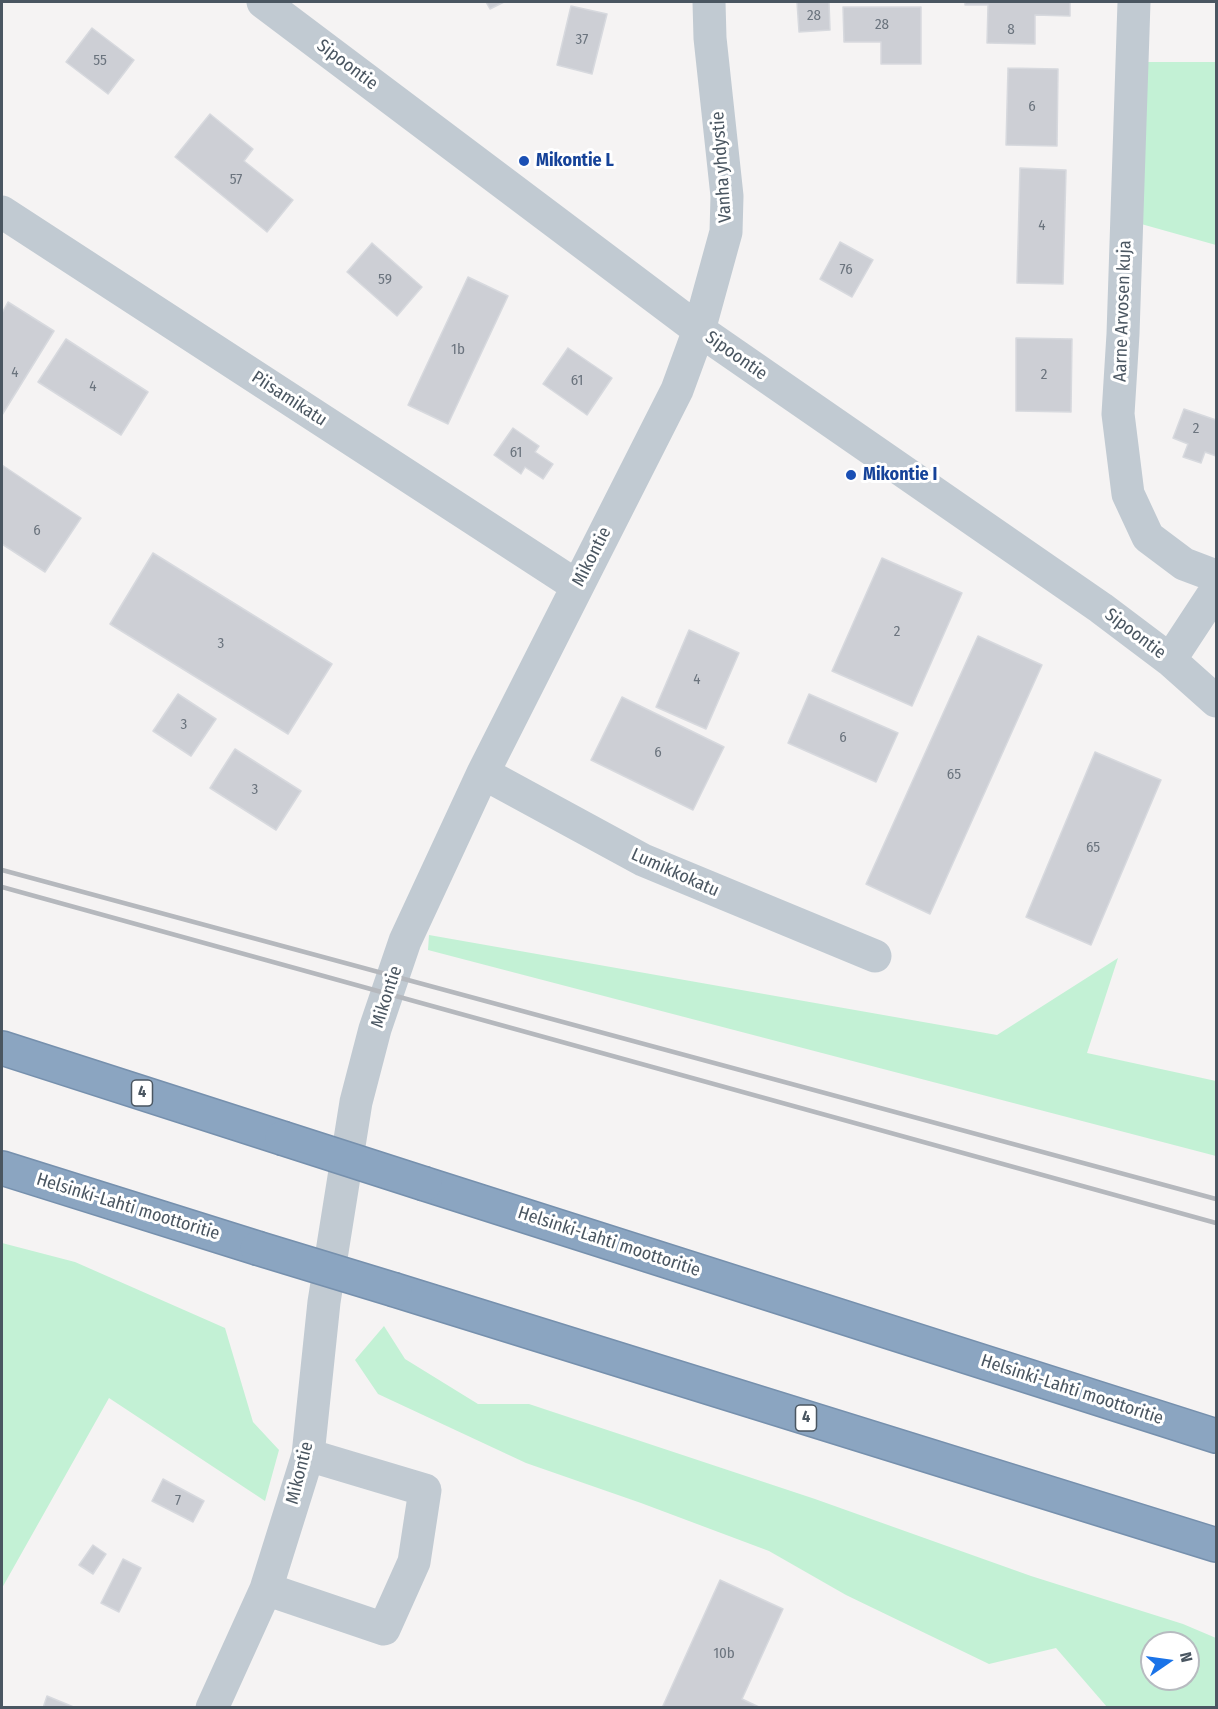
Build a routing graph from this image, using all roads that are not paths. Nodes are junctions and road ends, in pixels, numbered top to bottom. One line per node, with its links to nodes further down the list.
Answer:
1 (263, 2): 5 (street, Sipoontie)
2 (709, 2): 5 (street, Vanha yhdystie)
3 (1134, 2): 6 (street, Aarne Arvosen kuja)
4 (2, 212): 7 (street, Piisamikatu)
5 (699, 330): 7 (street, Mikontie); 9 (street, Sipoontie)
6 (1216, 576)
7 (577, 586): 11 (street, Mikontie)
8 (1216, 590): 9 (street)
9 (1170, 660): 10 (street, Sipoontie)
10 (1216, 701)
11 (483, 773): 12 (street, Lumikkokatu); 16 (street, Mikontie)
12 (875, 956)
13 (2, 1048): 15 (highway, Helsinki-Lahti moottoritie / 4, bridge)
14 (2, 1168): 17 (highway, Helsinki-Lahti moottoritie / 4, bridge)
15 (1216, 1436)
16 (308, 1455): 18 (street, Mikontie); 18 (street)
17 (1216, 1545)
18 (266, 1590): 19 (street, Mikontie)
19 (212, 1707)

